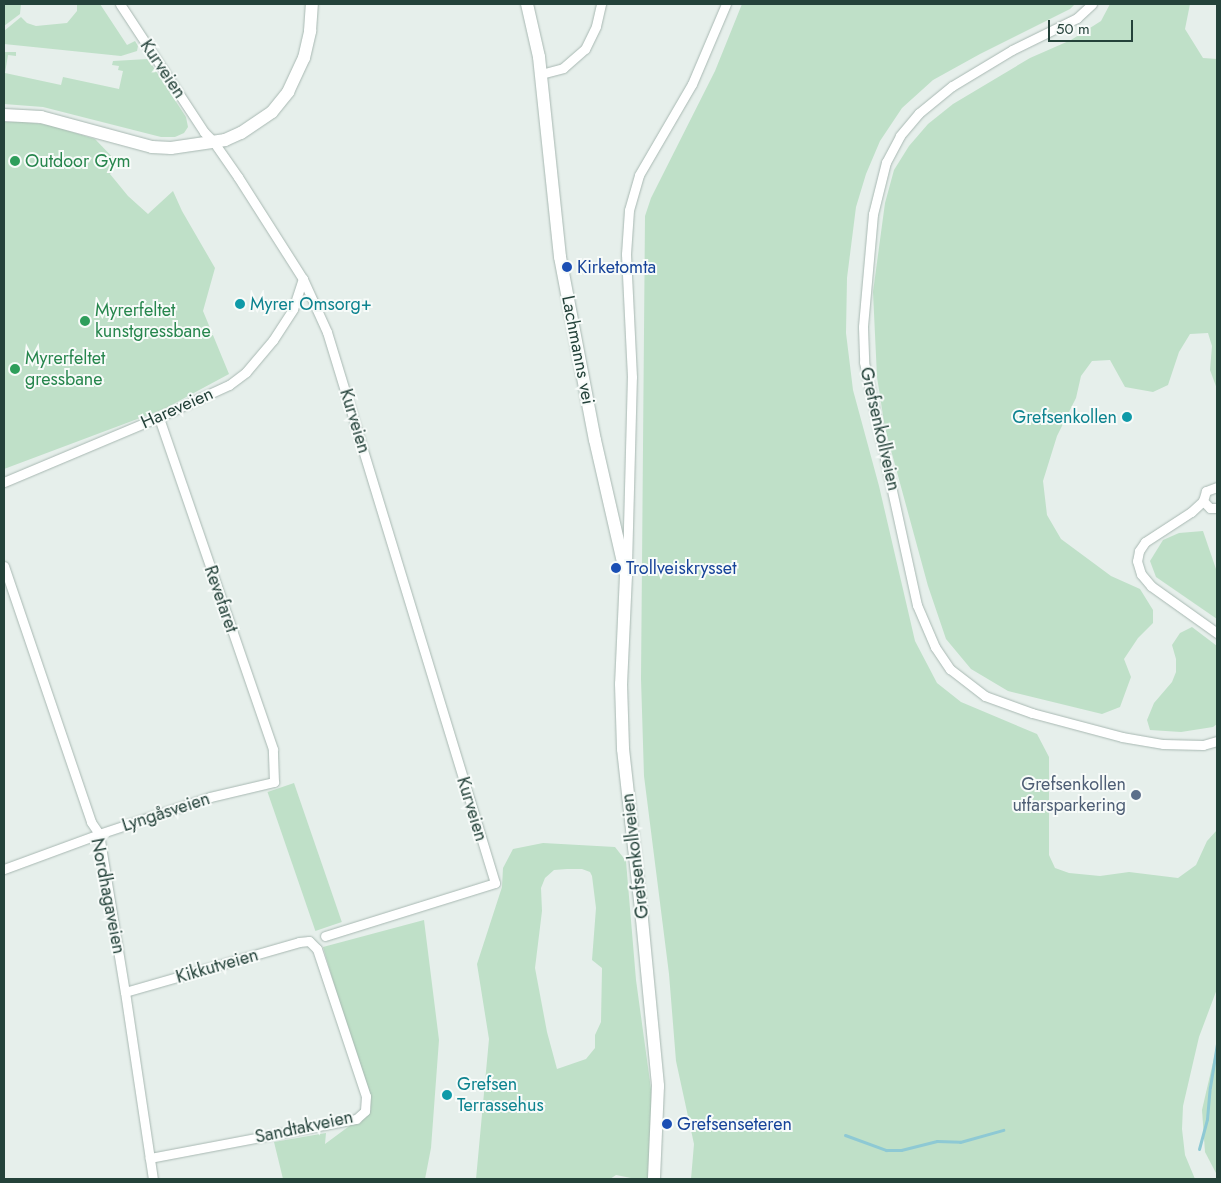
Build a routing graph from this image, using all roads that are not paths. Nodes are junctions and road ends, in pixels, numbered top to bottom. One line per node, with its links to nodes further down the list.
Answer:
1 (120, 4): 9 (street, Kurveien)
2 (312, 4): 9 (street)
3 (527, 4): 7 (street, Lachmanns vei)
4 (601, 4): 7 (street)
5 (726, 4): 16 (street)
6 (1092, 4): 20 (street, Grefsenkollveien)
7 (541, 74): 16 (street, Lachmanns vei)
8 (4, 115): 9 (street)
9 (213, 141): 10 (street, Kurveien)
10 (303, 279): 11 (street, Hareveien); 24 (street, Kurveien)
11 (159, 417): 12 (street, Hareveien); 21 (street, Revefaret)
12 (4, 482)
13 (1216, 487): 14 (street)
14 (1202, 502): 15 (street); 19 (street)
15 (1217, 508)
16 (622, 533): 18 (street, Lachmanns vei)
17 (4, 566): 22 (street, Nordhagaveien)
18 (626, 575): 29 (street, Grefsenkollveien)
19 (1217, 633)
20 (1217, 741)
21 (274, 782): 22 (street, Lyngåsveien)
22 (98, 834): 23 (street, Lyngåsveien); 26 (street, Nordhagaveien)
23 (4, 869)
24 (325, 936)
25 (309, 941): 26 (street, Kikkutveien); 27 (street, Sandtakveien)
26 (125, 992): 27 (street, Nordhagaveien)
27 (150, 1158): 28 (street, Nordhagaveien)
28 (153, 1179)
29 (654, 1179)

